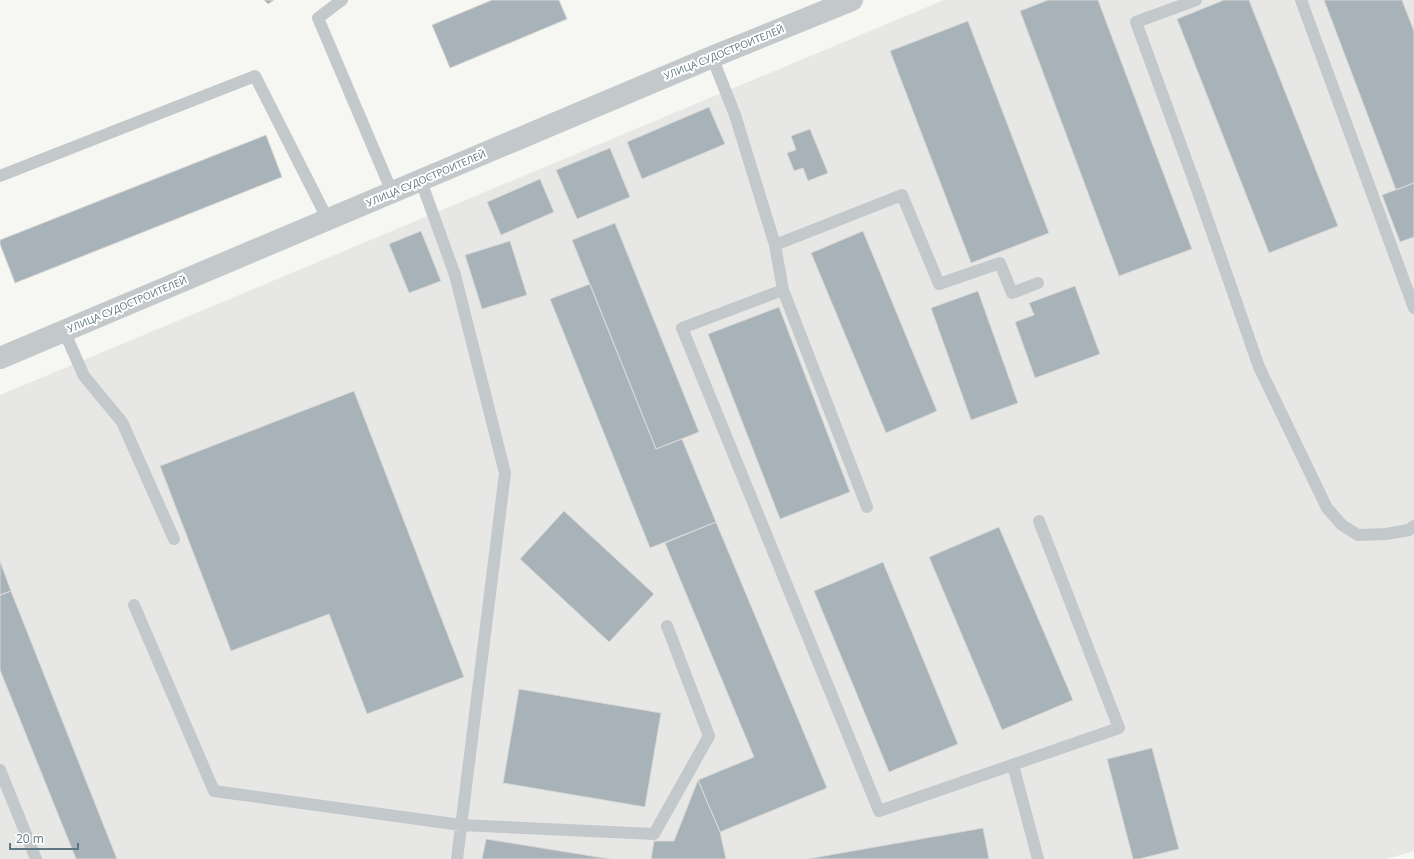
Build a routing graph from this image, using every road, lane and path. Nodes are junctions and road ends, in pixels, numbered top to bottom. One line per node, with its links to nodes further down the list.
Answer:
1 (342, 0): 8 (lane)
2 (852, 0): 5 (street, УЛИЦА СУДОСТРОИТЕЛЕЙ)
3 (1196, 0): 18 (lane)
4 (1301, 0): 13 (lane)
5 (712, 57): 7 (street, УЛИЦА СУДОСТРОИТЕЛЕЙ); 10 (lane)
6 (0, 176): 9 (lane)
7 (420, 181): 8 (street, УЛИЦА СУДОСТРОИТЕЛЕЙ); 24 (lane)
8 (392, 192): 9 (street, УЛИЦА СУДОСТРОИТЕЛЕЙ)
9 (328, 220): 14 (street, УЛИЦА СУДОСТРОИТЕЛЕЙ)
10 (775, 245): 11 (lane); 12 (lane)
11 (1038, 283)
12 (783, 290): 16 (lane); 22 (lane)
13 (1414, 308)
14 (64, 331): 15 (street, УЛИЦА СУДОСТРОИТЕЛЕЙ); 19 (lane)
15 (0, 358)
16 (867, 507)
17 (1039, 521): 22 (lane)
18 (1414, 526)
19 (174, 539)
20 (134, 605): 24 (lane)
21 (666, 626): 24 (lane)
22 (1013, 765): 27 (lane)
23 (0, 770): 25 (lane)
24 (462, 825): 26 (lane)
25 (36, 859)
26 (457, 859)
27 (1038, 859)

